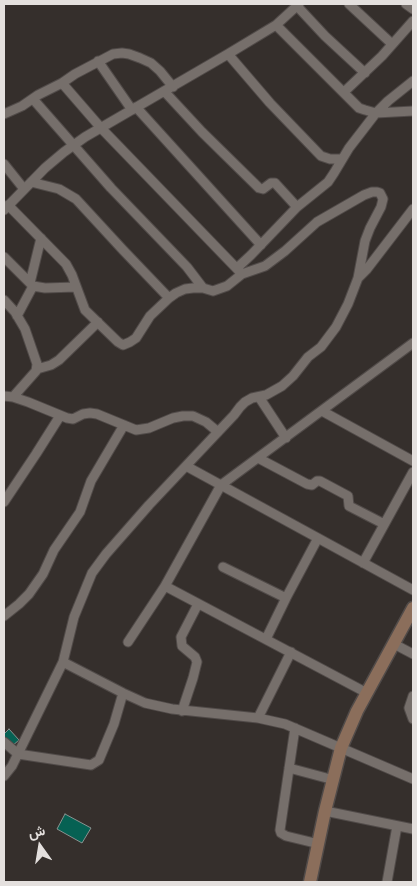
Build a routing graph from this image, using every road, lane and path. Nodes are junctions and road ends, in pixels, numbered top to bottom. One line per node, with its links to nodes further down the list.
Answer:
1 (349, 4): 7 (street)
2 (406, 4): 4 (street)
3 (298, 5): 6 (street); 10 (street)
4 (413, 9)
5 (413, 21): 7 (street)
6 (276, 25): 8 (street); 15 (street)
7 (392, 44): 10 (street)
8 (228, 54): 13 (street); 23 (street)
9 (98, 62): 12 (street); 13 (street); 17 (street)
10 (365, 73): 15 (street)
11 (413, 81): 19 (street)
12 (62, 83): 16 (street); 21 (street)
13 (173, 86): 14 (street)
14 (164, 92): 17 (street); 27 (street)
15 (344, 92): 19 (street)
16 (33, 98): 20 (street); 22 (street)
17 (134, 108): 21 (street); 31 (street)
18 (413, 110): 19 (street)
19 (376, 113): 23 (street)
20 (4, 114)
21 (101, 128): 22 (street); 33 (street)
22 (73, 145): 25 (street); 37 (street)
23 (342, 159): 27 (street)
24 (4, 164): 26 (street)
25 (32, 182): 26 (street); 38 (street)
26 (24, 189): 28 (street)
27 (297, 207): 31 (street)
28 (5, 209): 30 (street)
29 (413, 209): 34 (street)
30 (41, 238): 35 (street); 36 (street)
31 (260, 245): 33 (street)
32 (4, 257): 35 (street)
33 (240, 271): 34 (street); 37 (street)
34 (358, 278): 45 (street)
35 (31, 285): 36 (street); 40 (street)
36 (76, 287): 41 (street)
37 (203, 288): 38 (street)
38 (170, 298): 41 (street)
39 (4, 300): 40 (street)
40 (17, 316): 43 (street)
41 (98, 322): 43 (street)
42 (413, 343): 46 (street)
43 (37, 369): 44 (street)
44 (8, 396): 47 (street)
45 (258, 397): 49 (street); 50 (street)
46 (322, 411): 50 (street); 52 (street)
47 (60, 416): 48 (street); 56 (street)
48 (124, 425): 49 (street); 66 (street)
49 (218, 432): 53 (street)
50 (286, 438): 51 (street)
51 (258, 458): 55 (street); 57 (street)
52 (413, 461)
53 (186, 466): 55 (street); 72 (street)
54 (413, 472): 57 (street)
55 (221, 485): 58 (street); 61 (street)
56 (4, 502)
57 (384, 524): 59 (street)
58 (318, 538): 59 (street); 63 (street)
59 (363, 563): 62 (street)
60 (223, 567): 63 (street)
61 (164, 586): 64 (street); 68 (street)
62 (413, 590)
63 (286, 598): 67 (street)
64 (198, 604): 67 (street); 76 (street)
65 (413, 608): 69 (main road)
66 (4, 616)
67 (266, 639): 70 (street)
68 (128, 642)
69 (394, 644): 71 (street); 73 (main road)
70 (291, 652): 73 (street); 77 (street)
71 (413, 654)
72 (63, 662): 74 (street); 82 (street)
73 (367, 693): 81 (main road)
74 (123, 694): 76 (street); 82 (street)
75 (413, 696): 78 (street)
76 (182, 711): 77 (street)
77 (258, 718): 79 (street)
78 (413, 719)
79 (294, 728): 81 (street); 83 (street)
80 (4, 742): 82 (street)
81 (341, 748): 85 (main road); 86 (street)
82 (18, 754): 84 (street)
83 (288, 768): 85 (street); 90 (street)
84 (4, 776)
85 (334, 780): 87 (main road)
86 (413, 780)
87 (325, 811): 88 (street); 90 (main road)
88 (397, 826): 89 (street); 92 (street)
89 (413, 829)
90 (319, 844): 91 (main road)
91 (310, 882)
92 (387, 882)

